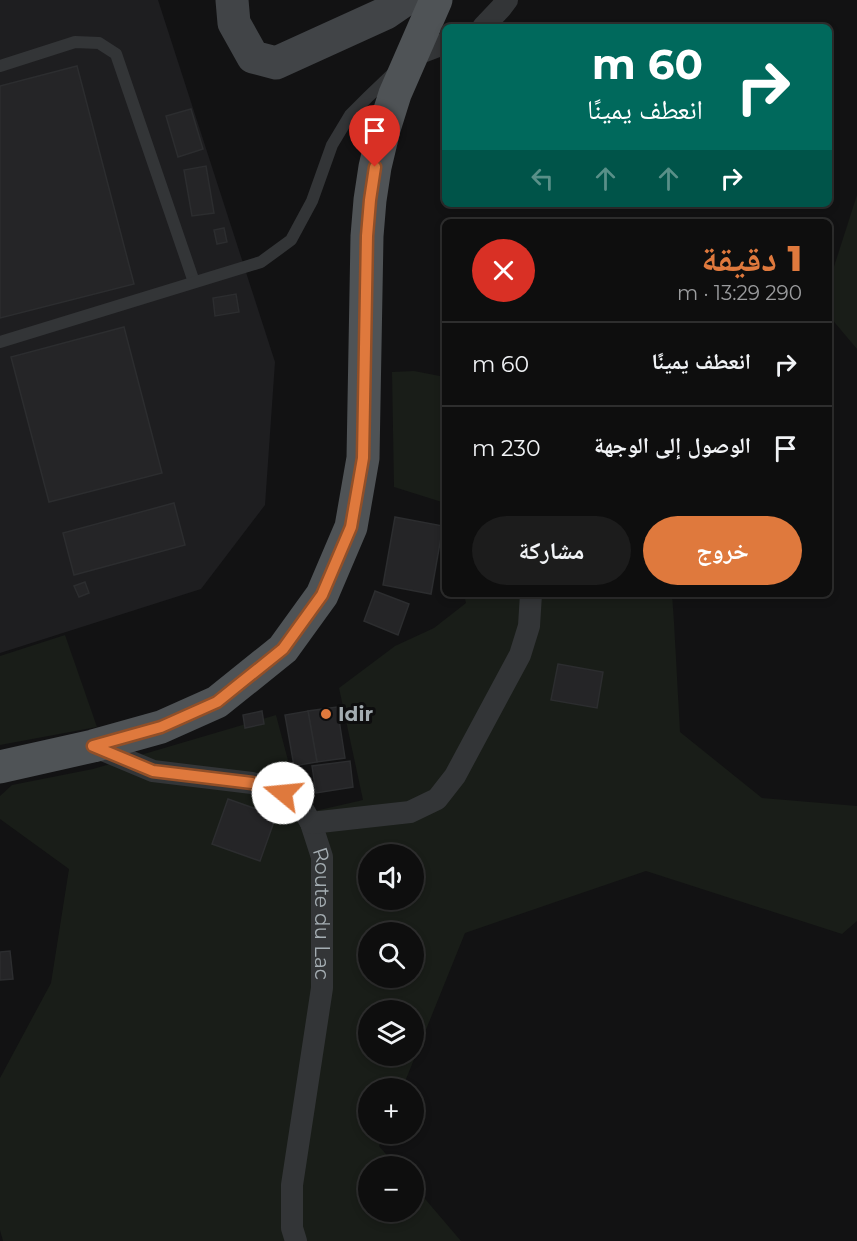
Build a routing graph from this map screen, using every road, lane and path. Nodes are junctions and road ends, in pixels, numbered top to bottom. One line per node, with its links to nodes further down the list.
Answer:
1 (232, 0): 2 (street)
2 (405, 0)
3 (436, 0): 7 (main road)
4 (507, 0): 5 (street)
5 (486, 24)
6 (442, 45): 7 (street)
7 (412, 56): 9 (lane); 12 (main road)
8 (0, 66): 9 (lane)
9 (194, 282): 10 (lane)
10 (0, 342)
11 (531, 597): 14 (street)
12 (93, 746): 13 (main road); 14 (street, Route du Lac)
13 (0, 767)
14 (311, 824): 15 (street, Route du Lac)
15 (296, 1241)

